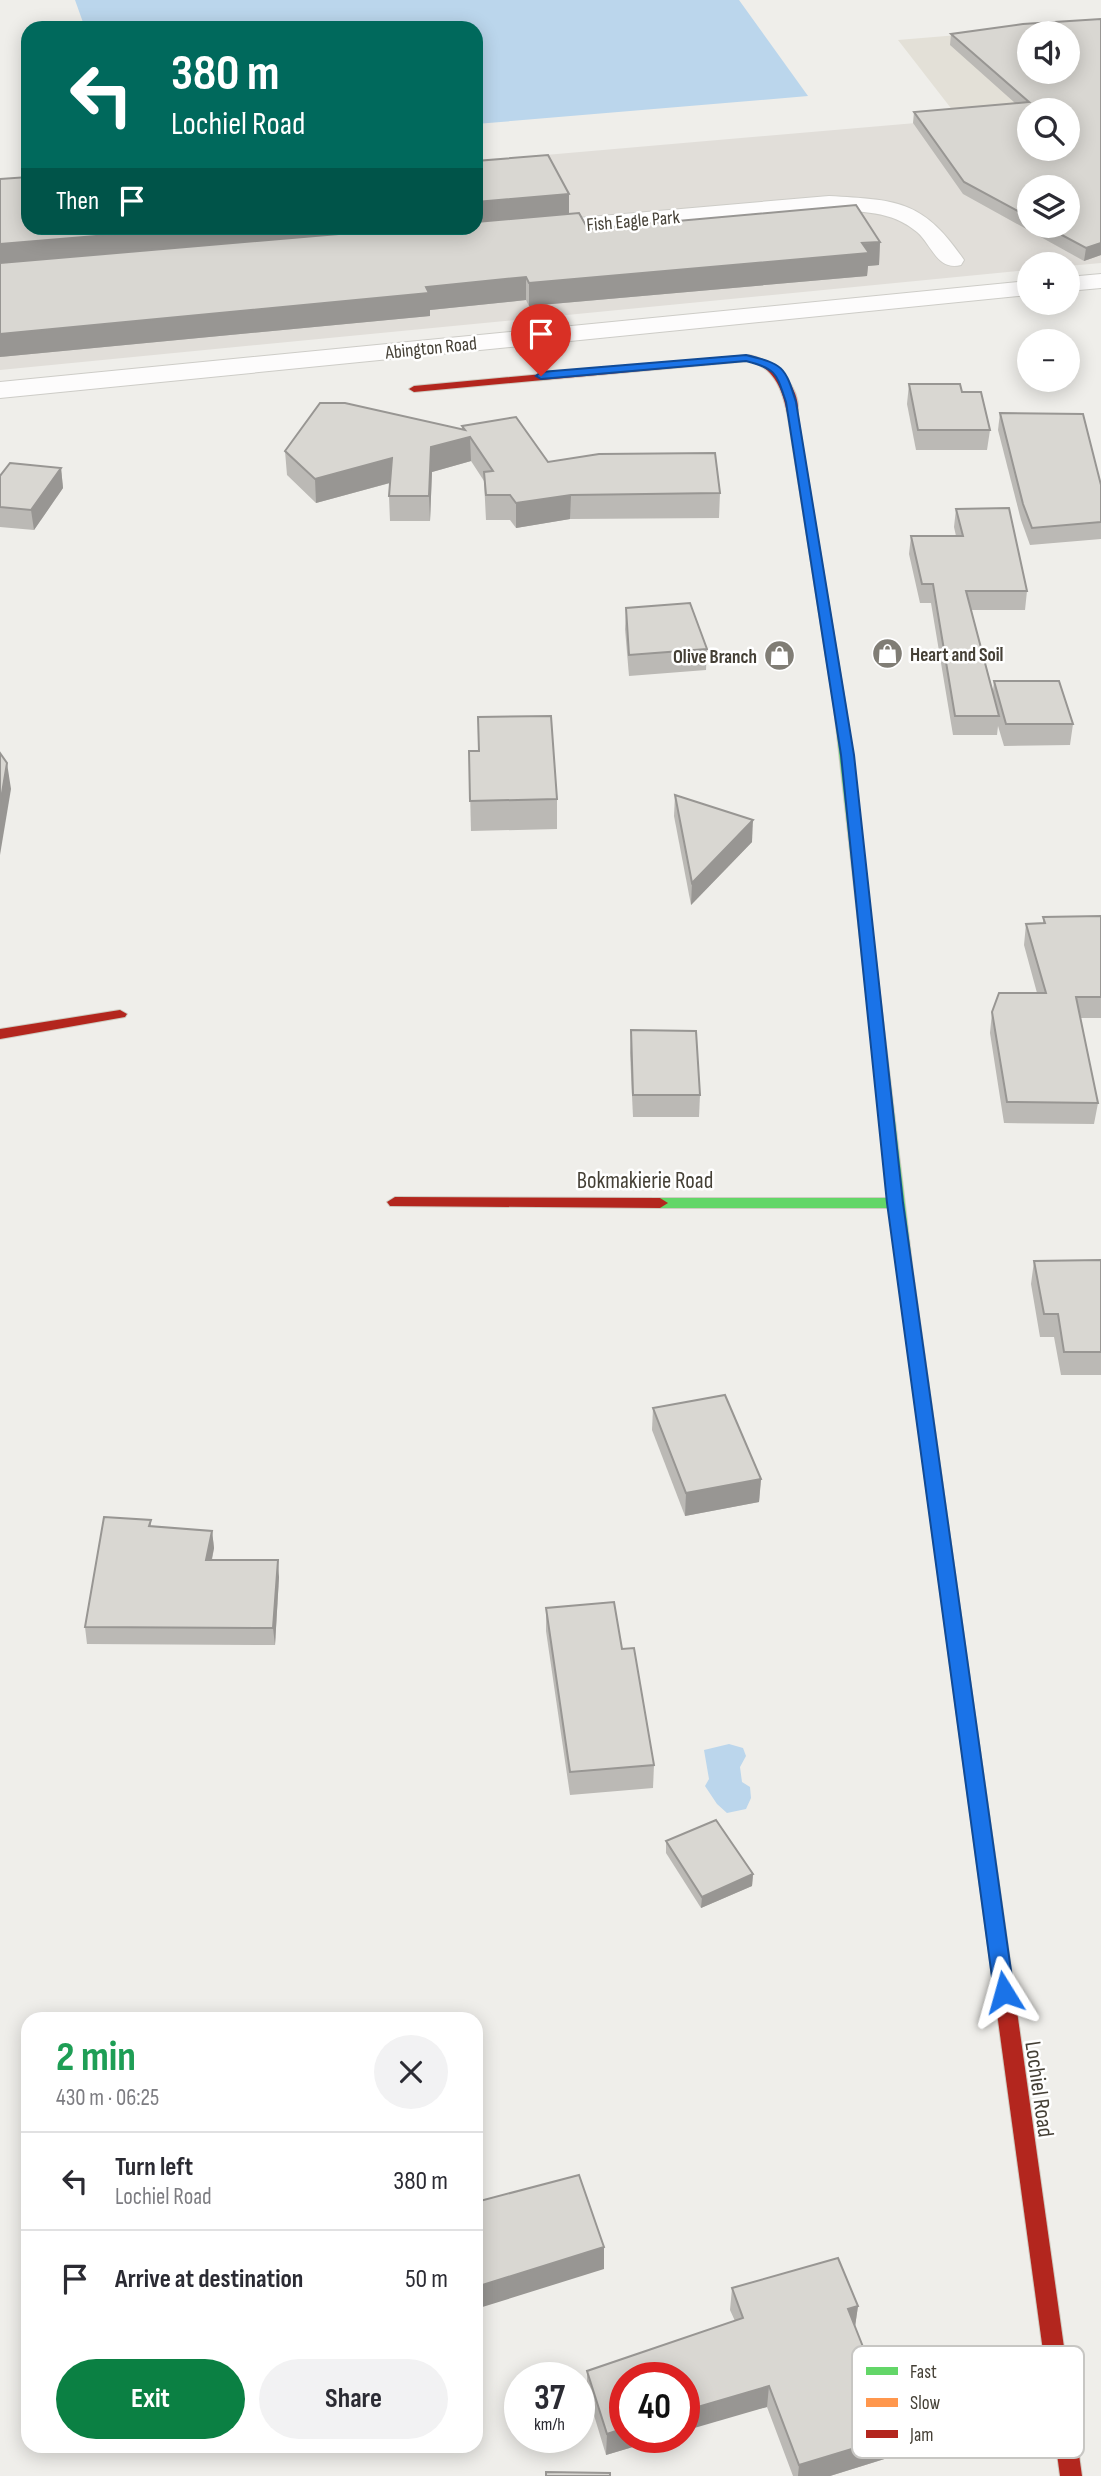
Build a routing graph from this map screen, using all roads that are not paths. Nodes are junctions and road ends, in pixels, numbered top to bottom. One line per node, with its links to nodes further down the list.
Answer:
1 (510, 231): 2 (street, Fish Eagle Park)
2 (952, 260)
3 (1101, 281): 4 (street)
4 (1080, 283)
5 (1017, 289): 7 (street, Abington Road)
6 (414, 388): 11 (street, Lochiel Road)
7 (0, 390)
8 (120, 1014): 9 (street)
9 (0, 1034)
10 (395, 1202): 11 (street, Bokmakierie Road)
11 (895, 1203): 12 (street, Lochiel Road)
12 (1063, 2346)

